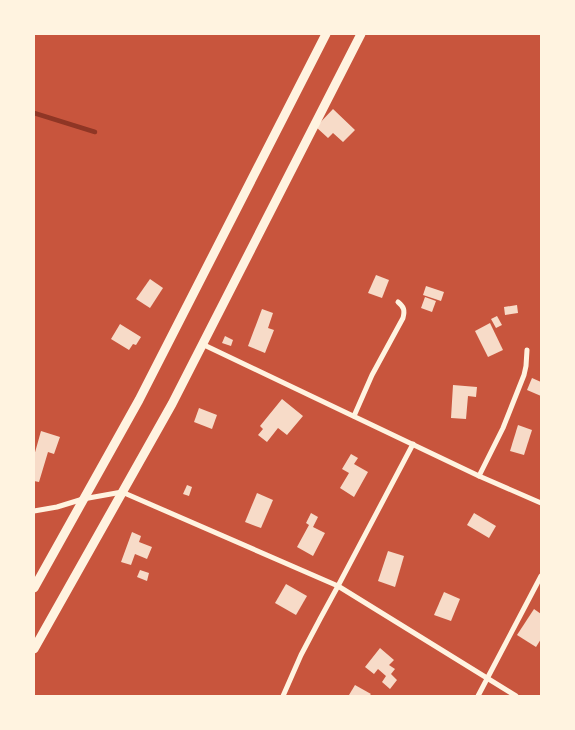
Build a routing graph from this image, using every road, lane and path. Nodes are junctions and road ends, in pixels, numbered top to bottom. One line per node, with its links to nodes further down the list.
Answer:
1 (326, 34): 10 (street)
2 (361, 34): 4 (street)
3 (398, 302): 6 (street)
4 (202, 344): 6 (street); 9 (street)
5 (526, 350): 8 (street)
6 (354, 416): 7 (street)
7 (413, 444): 8 (street); 14 (street)
8 (479, 476): 11 (street)
9 (122, 492): 10 (street); 14 (street); 16 (street)
10 (83, 499): 12 (street); 15 (street)
11 (541, 504)
12 (34, 511)
13 (541, 576): 17 (street)
14 (338, 586): 17 (street); 18 (street)
15 (34, 588)
16 (34, 649)
17 (488, 679): 19 (street); 20 (street)
18 (283, 696)
19 (478, 696)
20 (516, 696)

